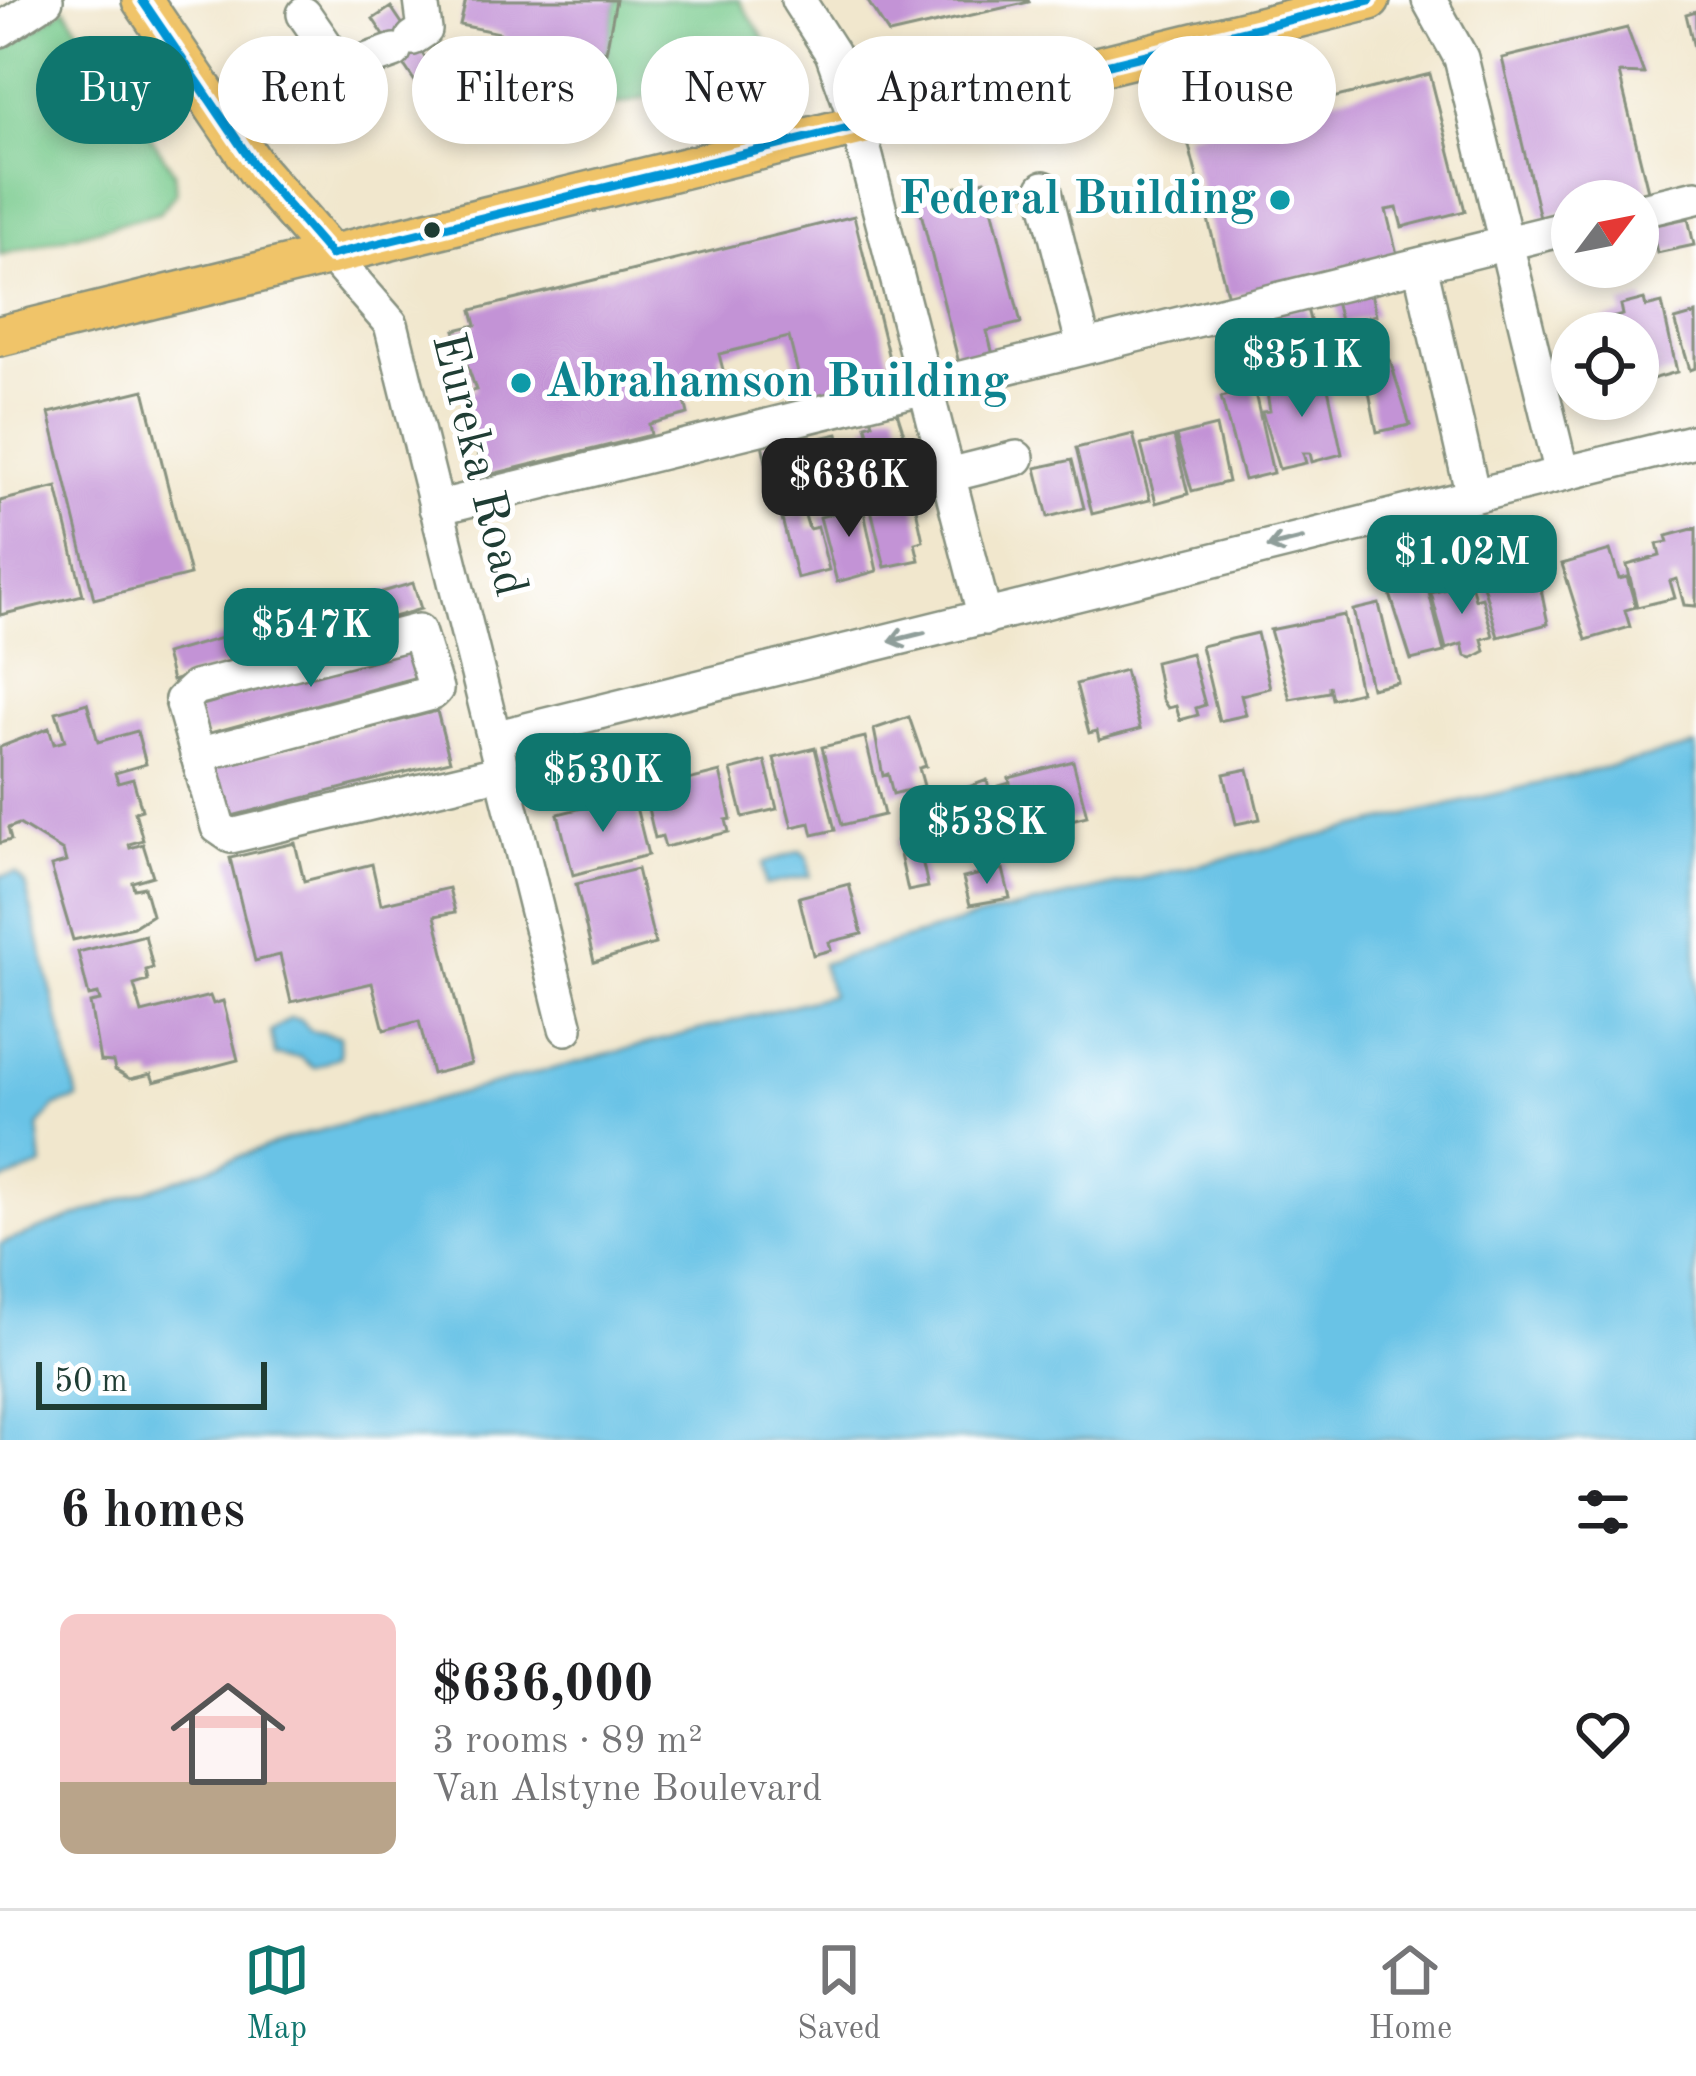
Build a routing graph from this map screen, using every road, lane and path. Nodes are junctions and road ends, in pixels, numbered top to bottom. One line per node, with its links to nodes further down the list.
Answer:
1 (46, 0): 8 (street)
2 (142, 0): 18 (main road, Eureka Road)
3 (421, 0): 7 (street)
4 (798, 0): 9 (street)
5 (1370, 0): 10 (main road)
6 (1429, 0): 17 (street)
7 (304, 14)
8 (0, 30)
9 (833, 56)
10 (1114, 63)
11 (833, 132): 18 (main road)
12 (863, 144): 22 (street)
13 (1044, 188): 21 (street)
14 (1696, 197): 15 (street)
15 (1659, 206)
16 (1551, 232): 17 (street)
17 (1507, 243): 19 (street); 25 (street)
18 (332, 255): 20 (main road); 28 (street, Eureka Road)
19 (1420, 265): 21 (street); 27 (street)
20 (0, 336)
21 (1084, 347): 22 (street)
22 (927, 386): 26 (street); 28 (street)
23 (1696, 442): 25 (street)
24 (1018, 458): 26 (street)
25 (1562, 474): 27 (street)
26 (949, 475): 29 (street)
27 (1474, 496): 29 (street, one-way to 29)
28 (436, 508): 30 (street, Eureka Road)
29 (985, 618): 30 (street, one-way to 30)
30 (494, 738): 32 (street, Eureka Road)
31 (197, 754): 31 (street); 32 (street)
32 (502, 772): 33 (street, Eureka Road)
33 (566, 1028)

